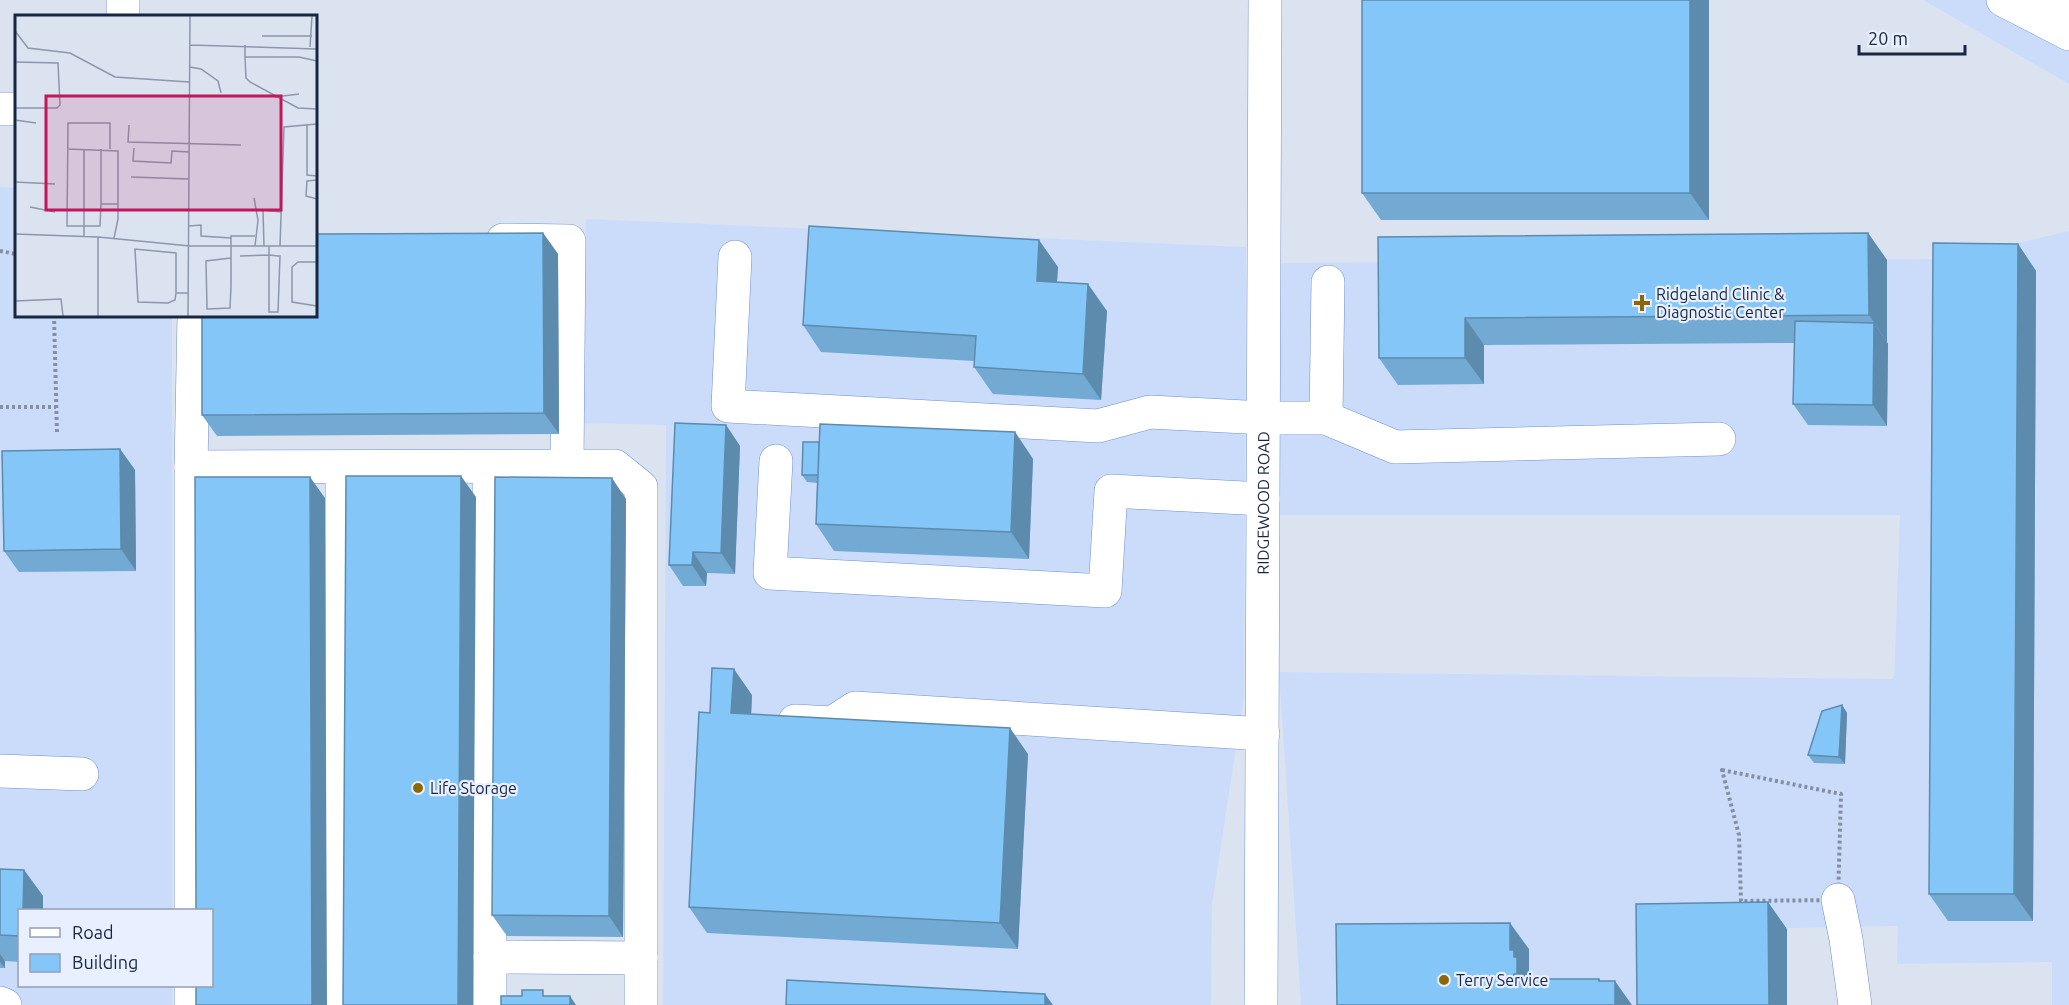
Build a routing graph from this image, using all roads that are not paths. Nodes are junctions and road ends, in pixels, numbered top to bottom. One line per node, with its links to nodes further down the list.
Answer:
1 (1265, 0): 10 (street, RIDGEWOOD ROAD)
2 (2065, 0): 3 (street)
3 (2012, 4): 4 (street); 5 (street)
4 (2069, 10)
5 (2069, 34)
6 (477, 240): 14 (street)
7 (735, 256): 10 (street)
8 (1328, 282): 11 (street)
9 (194, 316): 15 (street)
10 (1264, 418): 11 (street); 18 (street, RIDGEWOOD ROAD)
11 (1326, 418): 12 (street)
12 (1719, 439)
13 (776, 461): 18 (street)
14 (567, 466): 17 (street); 26 (street)
15 (191, 467): 16 (street); 24 (street)
16 (342, 467): 17 (street); 31 (street)
17 (489, 467): 25 (street)
18 (1263, 499): 20 (street, RIDGEWOOD ROAD)
19 (762, 719): 20 (street)
20 (1263, 734): 34 (street, RIDGEWOOD ROAD)
21 (0, 771): 22 (street)
22 (82, 774)
23 (1838, 900): 35 (street)
24 (191, 909)
25 (490, 957): 26 (street); 32 (street)
26 (641, 958): 33 (street)
27 (191, 987): 30 (street)
28 (0, 1003): 29 (street)
29 (5, 1005)
30 (191, 1005)
31 (342, 1005)
32 (490, 1005)
33 (641, 1005)
34 (1261, 1005)
35 (1855, 1005)

